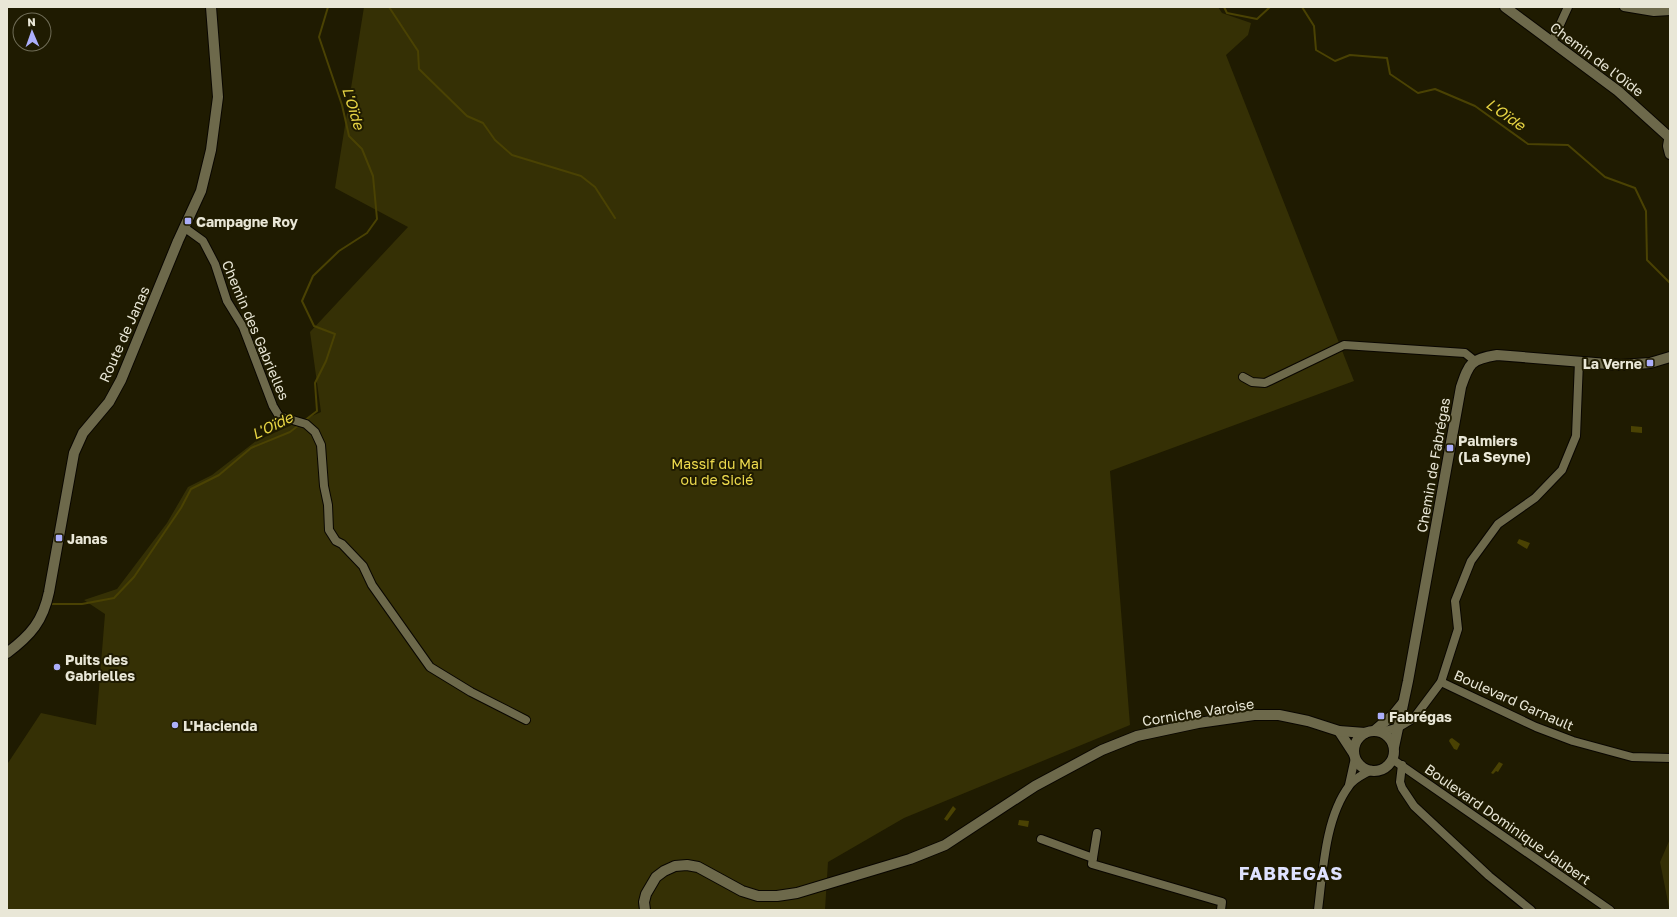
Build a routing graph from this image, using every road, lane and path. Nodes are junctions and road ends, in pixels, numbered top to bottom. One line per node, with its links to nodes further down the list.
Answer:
1 (210, 7): 9 (street, Route de Janas)
2 (1505, 7): 6 (street, Chemin de l'Oïde)
3 (1568, 7): 6 (street)
4 (1624, 7): 5 (street)
5 (1670, 10)
6 (1552, 42): 7 (street, Chemin de l'Oïde)
7 (1670, 136): 8 (street)
8 (1670, 154)
9 (185, 228): 14 (street, Route de Janas); 17 (street, Chemin des Gabrielles)
10 (1670, 357): 12 (street)
11 (1475, 361): 12 (street); 13 (street); 16 (street, Chemin de Fabrégas)
12 (1579, 361): 15 (street)
13 (1243, 377)
14 (7, 653)
15 (1441, 682): 18 (street); 23 (street, Boulevard Garnault)
16 (1404, 701): 18 (street, Chemin de Fabrégas); 20 (street, Chemin de Fabrégas)
17 (526, 720)
18 (1399, 727): 20 (street); 21 (street, Chemin de Fabrégas)
19 (1339, 731): 20 (street, Corniche Varoise); 22 (street); 31 (street, Corniche Varoise)
20 (1373, 732): 21 (street); 22 (street)
21 (1394, 747): 24 (street)
22 (1354, 756): 26 (street); 27 (street)
23 (1670, 758)
24 (1392, 759): 25 (street, Boulevard Dominique Jaubert); 26 (street)
25 (1402, 765): 34 (street); 35 (street, Boulevard Dominique Jaubert)
26 (1371, 770): 27 (street)
27 (1349, 786): 33 (street)
28 (1097, 833): 30 (street)
29 (1041, 839): 30 (street)
30 (1093, 858): 32 (street)
31 (645, 910)
32 (1221, 910)
33 (1318, 910)
34 (1531, 910)
35 (1610, 910)

